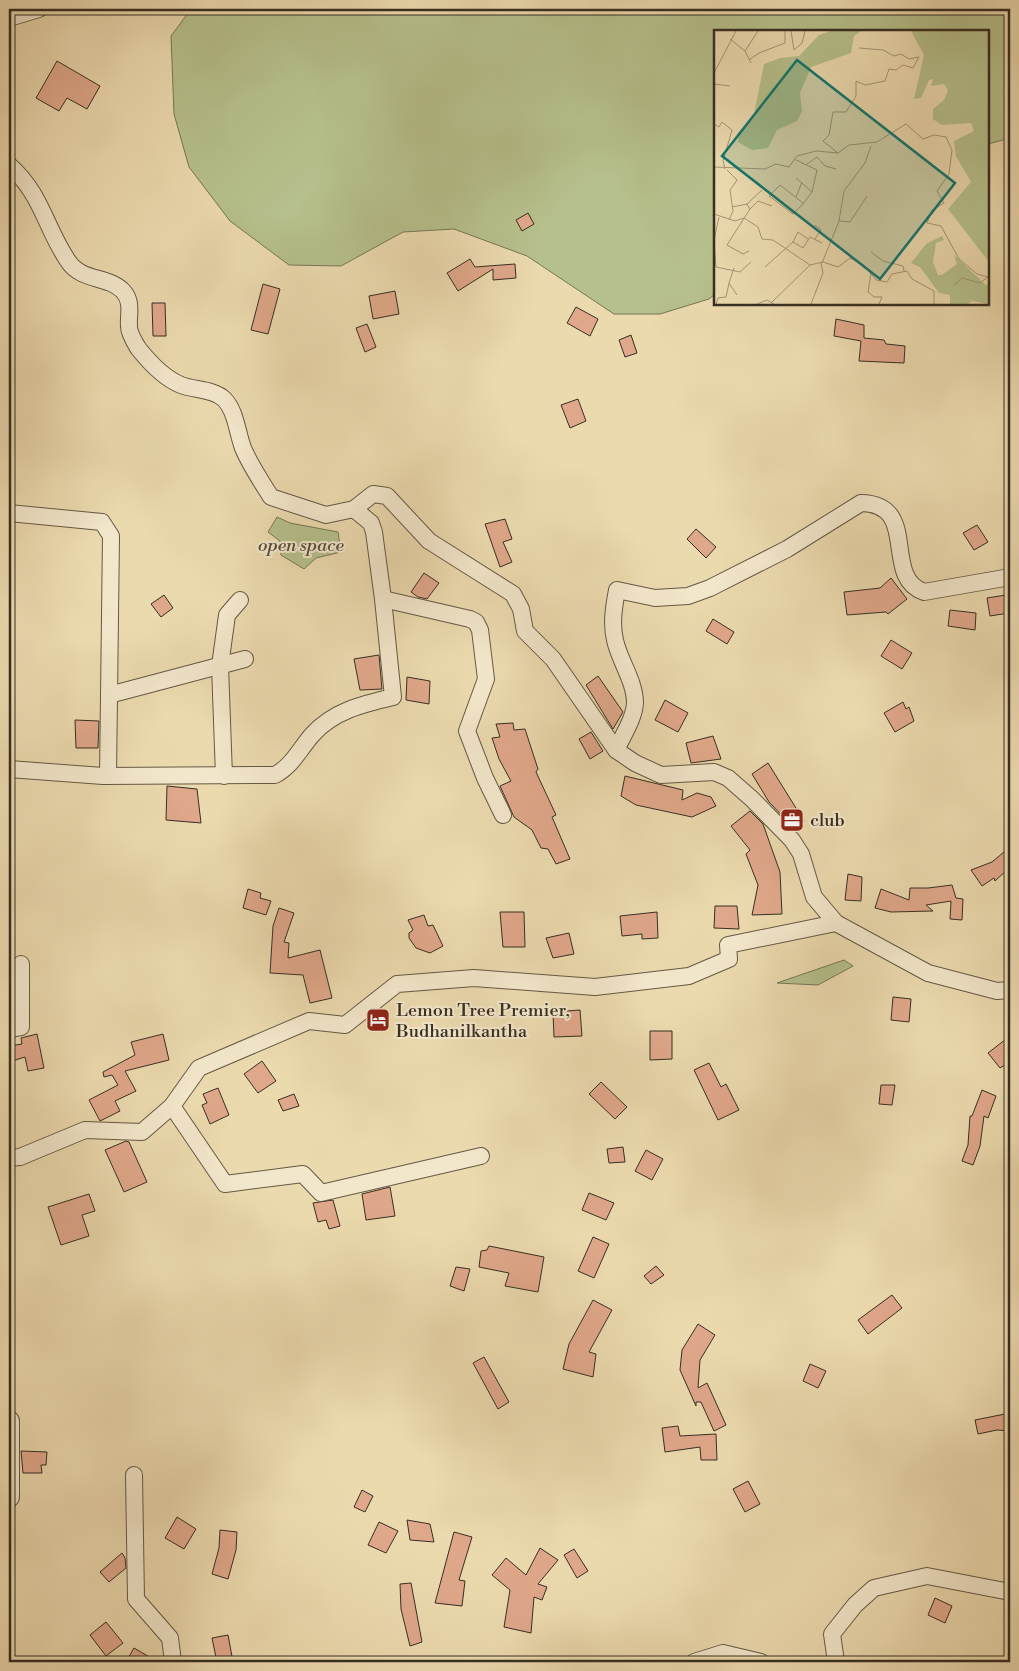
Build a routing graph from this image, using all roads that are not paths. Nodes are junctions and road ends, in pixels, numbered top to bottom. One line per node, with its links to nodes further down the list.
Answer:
1 (29, 11): 2 (street)
2 (9, 18)
3 (9, 166): 4 (street)
4 (354, 508): 7 (street); 12 (street)
5 (9, 513): 11 (street)
6 (1010, 577): 12 (street)
7 (384, 599): 15 (street); 16 (street)
8 (240, 600): 10 (street)
9 (245, 659): 10 (street)
10 (220, 666): 11 (street); 15 (street)
11 (109, 695): 14 (street)
12 (616, 750): 17 (street)
13 (9, 769): 14 (street)
14 (108, 776): 15 (street)
15 (224, 776)
16 (503, 814)
17 (836, 923): 19 (street); 21 (street)
18 (21, 964): 20 (street)
19 (1010, 990)
20 (9, 1029)
21 (172, 1106): 22 (street); 23 (street)
22 (480, 1156)
23 (9, 1158)
24 (9, 1421): 26 (street)
25 (134, 1475): 28 (street)
26 (9, 1497)
27 (1010, 1592): 31 (street)
28 (173, 1662)
29 (694, 1662): 30 (street)
30 (761, 1662)
31 (836, 1662)

